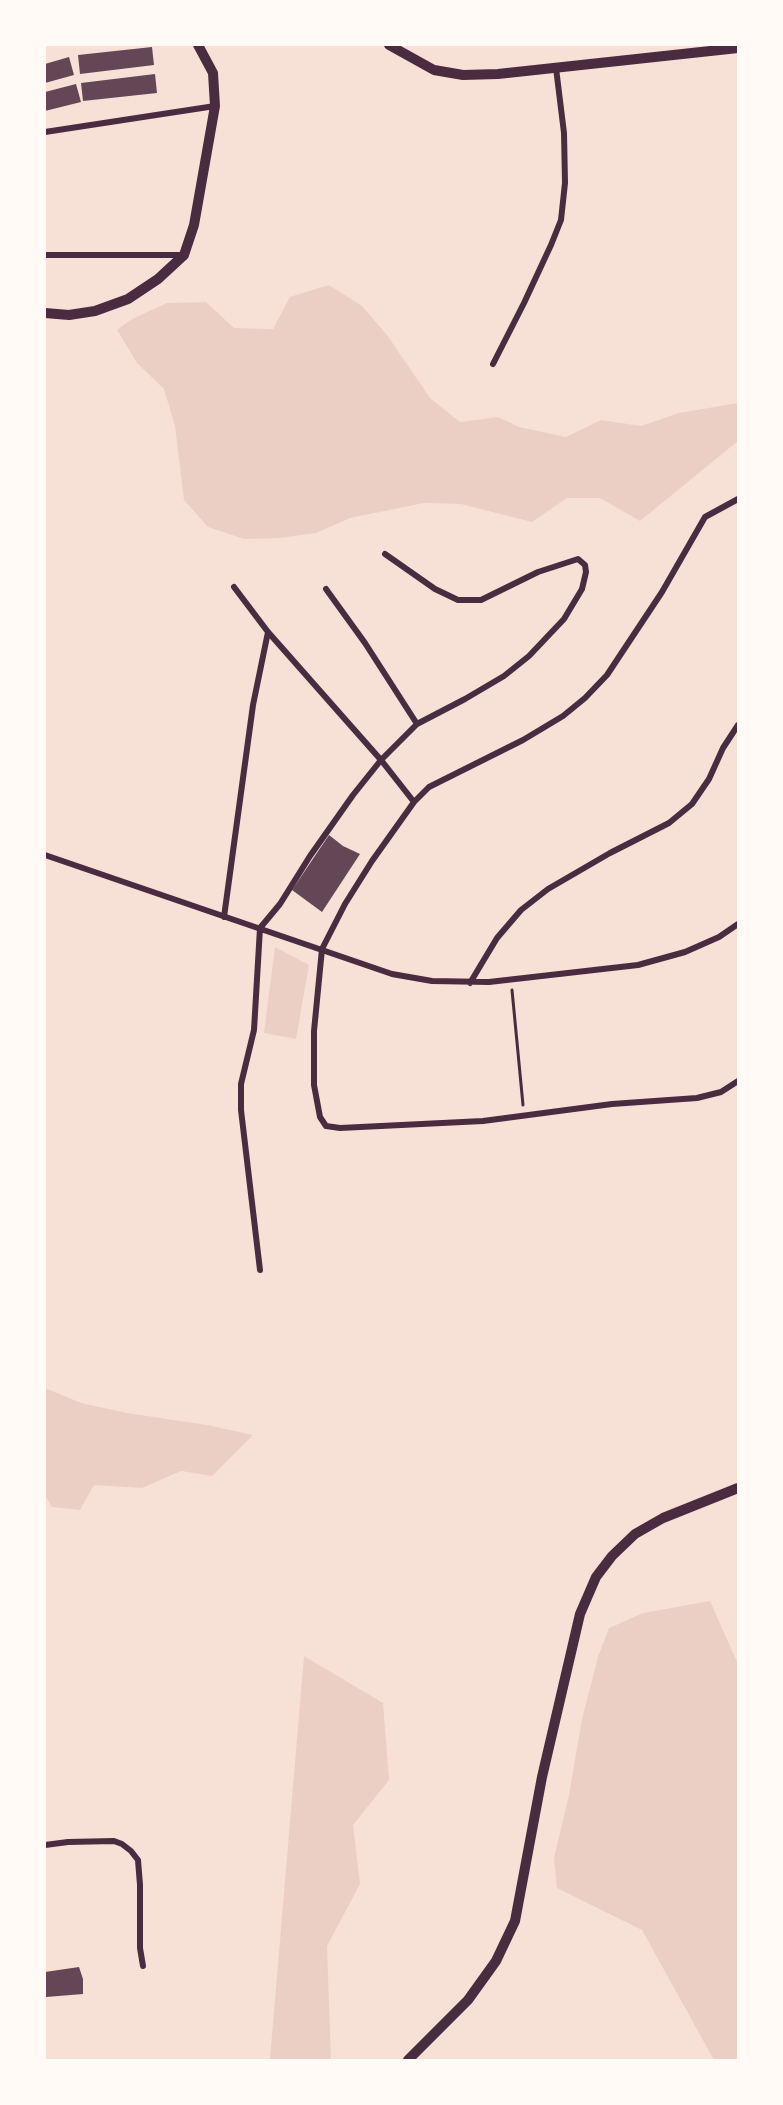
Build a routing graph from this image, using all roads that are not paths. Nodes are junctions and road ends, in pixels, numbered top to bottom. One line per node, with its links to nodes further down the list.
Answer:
1 (198, 45): 5 (street)
2 (389, 45): 4 (street)
3 (738, 48): 4 (street)
4 (556, 68): 10 (street)
5 (214, 106): 6 (street); 8 (street)
6 (45, 132)
7 (45, 255): 8 (street)
8 (184, 255): 9 (street)
9 (45, 313)
10 (493, 364)
11 (738, 499): 19 (street)
12 (385, 554): 16 (street)
13 (234, 587): 15 (street)
14 (326, 589): 16 (street)
15 (268, 632): 18 (street); 21 (street)
16 (417, 724): 18 (street)
17 (738, 725): 25 (street)
18 (381, 760): 19 (street); 23 (street)
19 (414, 802): 24 (street)
20 (45, 855): 21 (street)
21 (224, 917): 23 (street)
22 (738, 924): 25 (street)
23 (260, 928): 24 (street); 27 (street)
24 (322, 949): 25 (street); 26 (street)
25 (470, 983)
26 (738, 1081)
27 (260, 1270)
28 (738, 1488): 31 (street)
29 (45, 1845): 30 (street)
30 (143, 1966)
31 (408, 2060)

